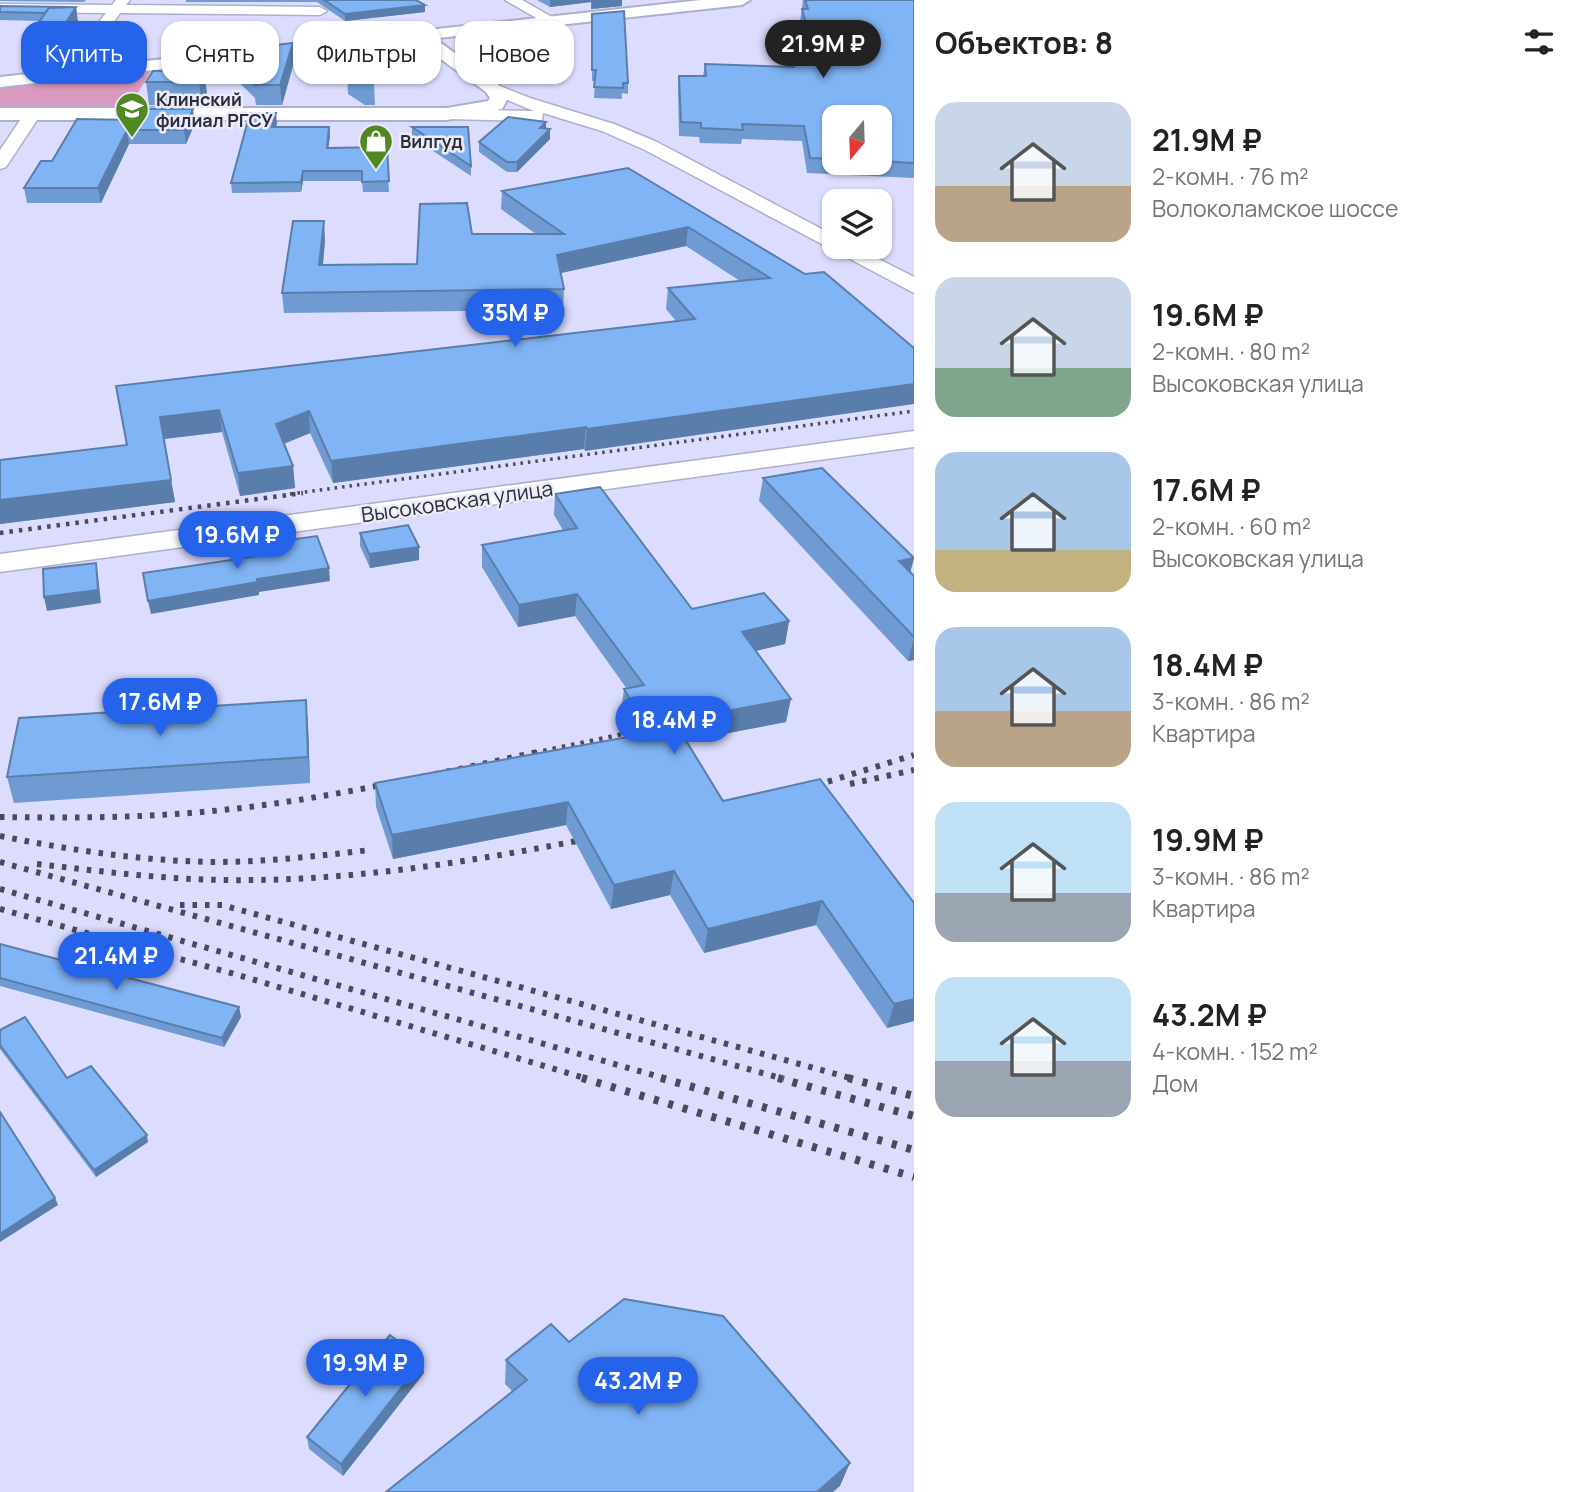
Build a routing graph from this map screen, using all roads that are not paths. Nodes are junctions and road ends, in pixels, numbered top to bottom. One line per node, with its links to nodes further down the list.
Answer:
1 (512, 0): 8 (street)
2 (742, 0): 4 (highway)
3 (120, 5): 5 (street); 6 (street); 7 (street)
4 (658, 5): 8 (highway)
5 (0, 8)
6 (110, 21)
7 (306, 21)
8 (552, 21)
9 (293, 28): 15 (highway)
10 (455, 31): 11 (highway)
11 (448, 32): 12 (highway); 13 (highway)
12 (441, 33)
13 (441, 35)
14 (441, 51): 18 (highway)
15 (147, 60)
16 (21, 80): 17 (highway)
17 (0, 82)
18 (492, 88): 21 (highway); 22 (street)
19 (0, 114): 20 (highway)
20 (33, 114): 21 (highway); 23 (street)
21 (447, 114): 22 (street)
22 (622, 132): 24 (street)
23 (0, 163)
24 (822, 237)
25 (863, 259): 26 (street)
26 (914, 286)
27 (914, 439): 28 (street, Высоковская улица)
28 (0, 563)

